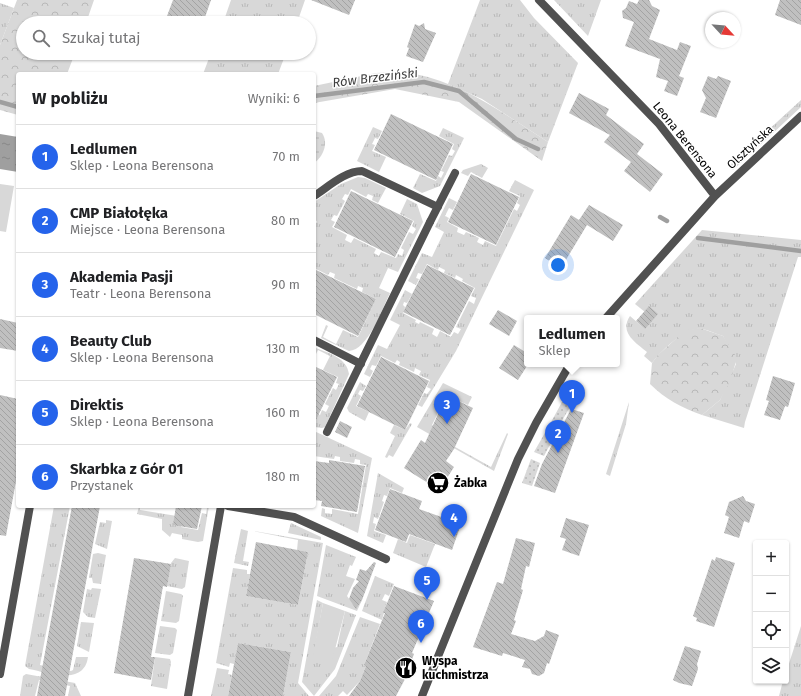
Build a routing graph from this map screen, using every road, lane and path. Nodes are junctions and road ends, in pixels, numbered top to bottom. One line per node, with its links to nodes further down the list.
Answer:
1 (539, 0): 5 (street, Leona Berensona)
2 (801, 116): 5 (street, Olsztyńska)
3 (455, 173): 6 (street)
4 (316, 195): 6 (street)
5 (715, 196): 7 (street, Leona Berensona)
6 (438, 207): 9 (street)
7 (609, 315)
8 (316, 341): 9 (street)
9 (361, 364): 11 (street)
10 (568, 367): 18 (street)
11 (327, 432)
12 (30, 508): 16 (street)
13 (221, 508): 17 (street)
14 (240, 508): 15 (street)
15 (386, 559)
16 (0, 674)
17 (188, 696)
18 (422, 696)

